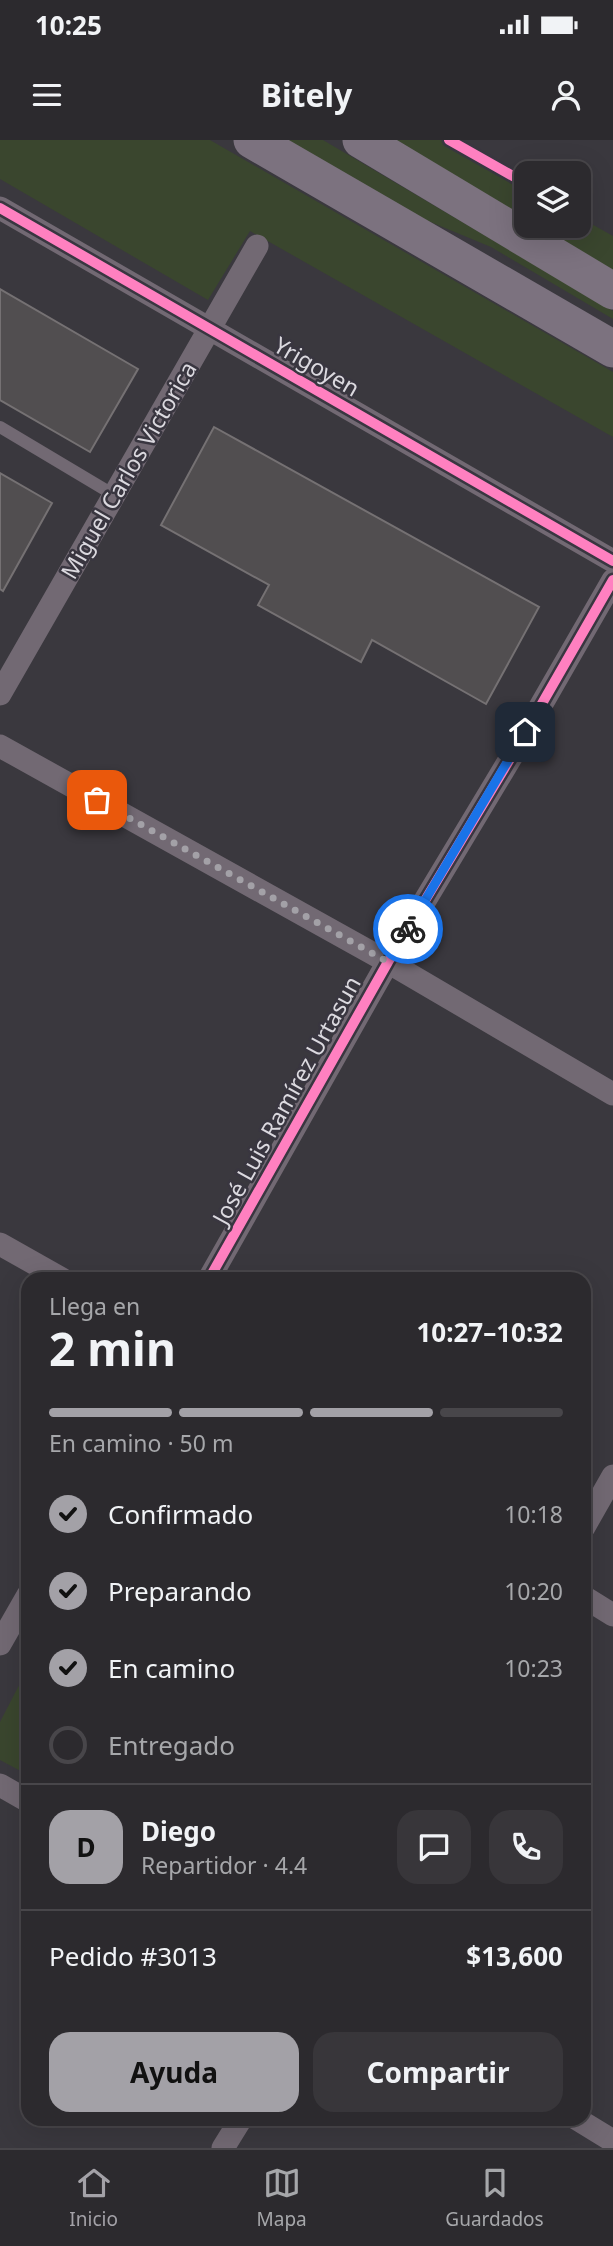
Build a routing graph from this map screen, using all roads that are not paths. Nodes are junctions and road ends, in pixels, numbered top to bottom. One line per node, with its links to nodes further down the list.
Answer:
1 (251, 140): 7 (main road)
2 (361, 140): 5 (main road)
3 (0, 208): 6 (street, Yrigoyen)
4 (257, 246): 6 (street, Miguel Carlos Victorica)
5 (613, 290)
6 (208, 328): 9 (street, Miguel Carlos Victorica); 10 (street, Yrigoyen)
7 (613, 349)
8 (0, 427): 9 (lane)
9 (114, 495): 12 (street, Miguel Carlos Victorica)
10 (613, 561)
11 (613, 580): 14 (street, José Luis Ramírez Urtasun)
12 (0, 694)
13 (0, 746): 14 (street)
14 (388, 962): 15 (street); 18 (street, José Luis Ramírez Urtasun)
15 (613, 1094)
16 (0, 1244): 17 (street)
17 (50, 1272)
18 (213, 1272)
19 (613, 1476): 20 (street)
20 (591, 1515)
21 (591, 1601): 23 (street)
22 (21, 1607): 24 (street)
23 (613, 1615)
24 (0, 1644)
25 (0, 1784): 26 (street)
26 (21, 1797)
27 (237, 2126): 30 (street)
28 (588, 2126): 29 (street)
29 (613, 2141)
30 (223, 2148)

